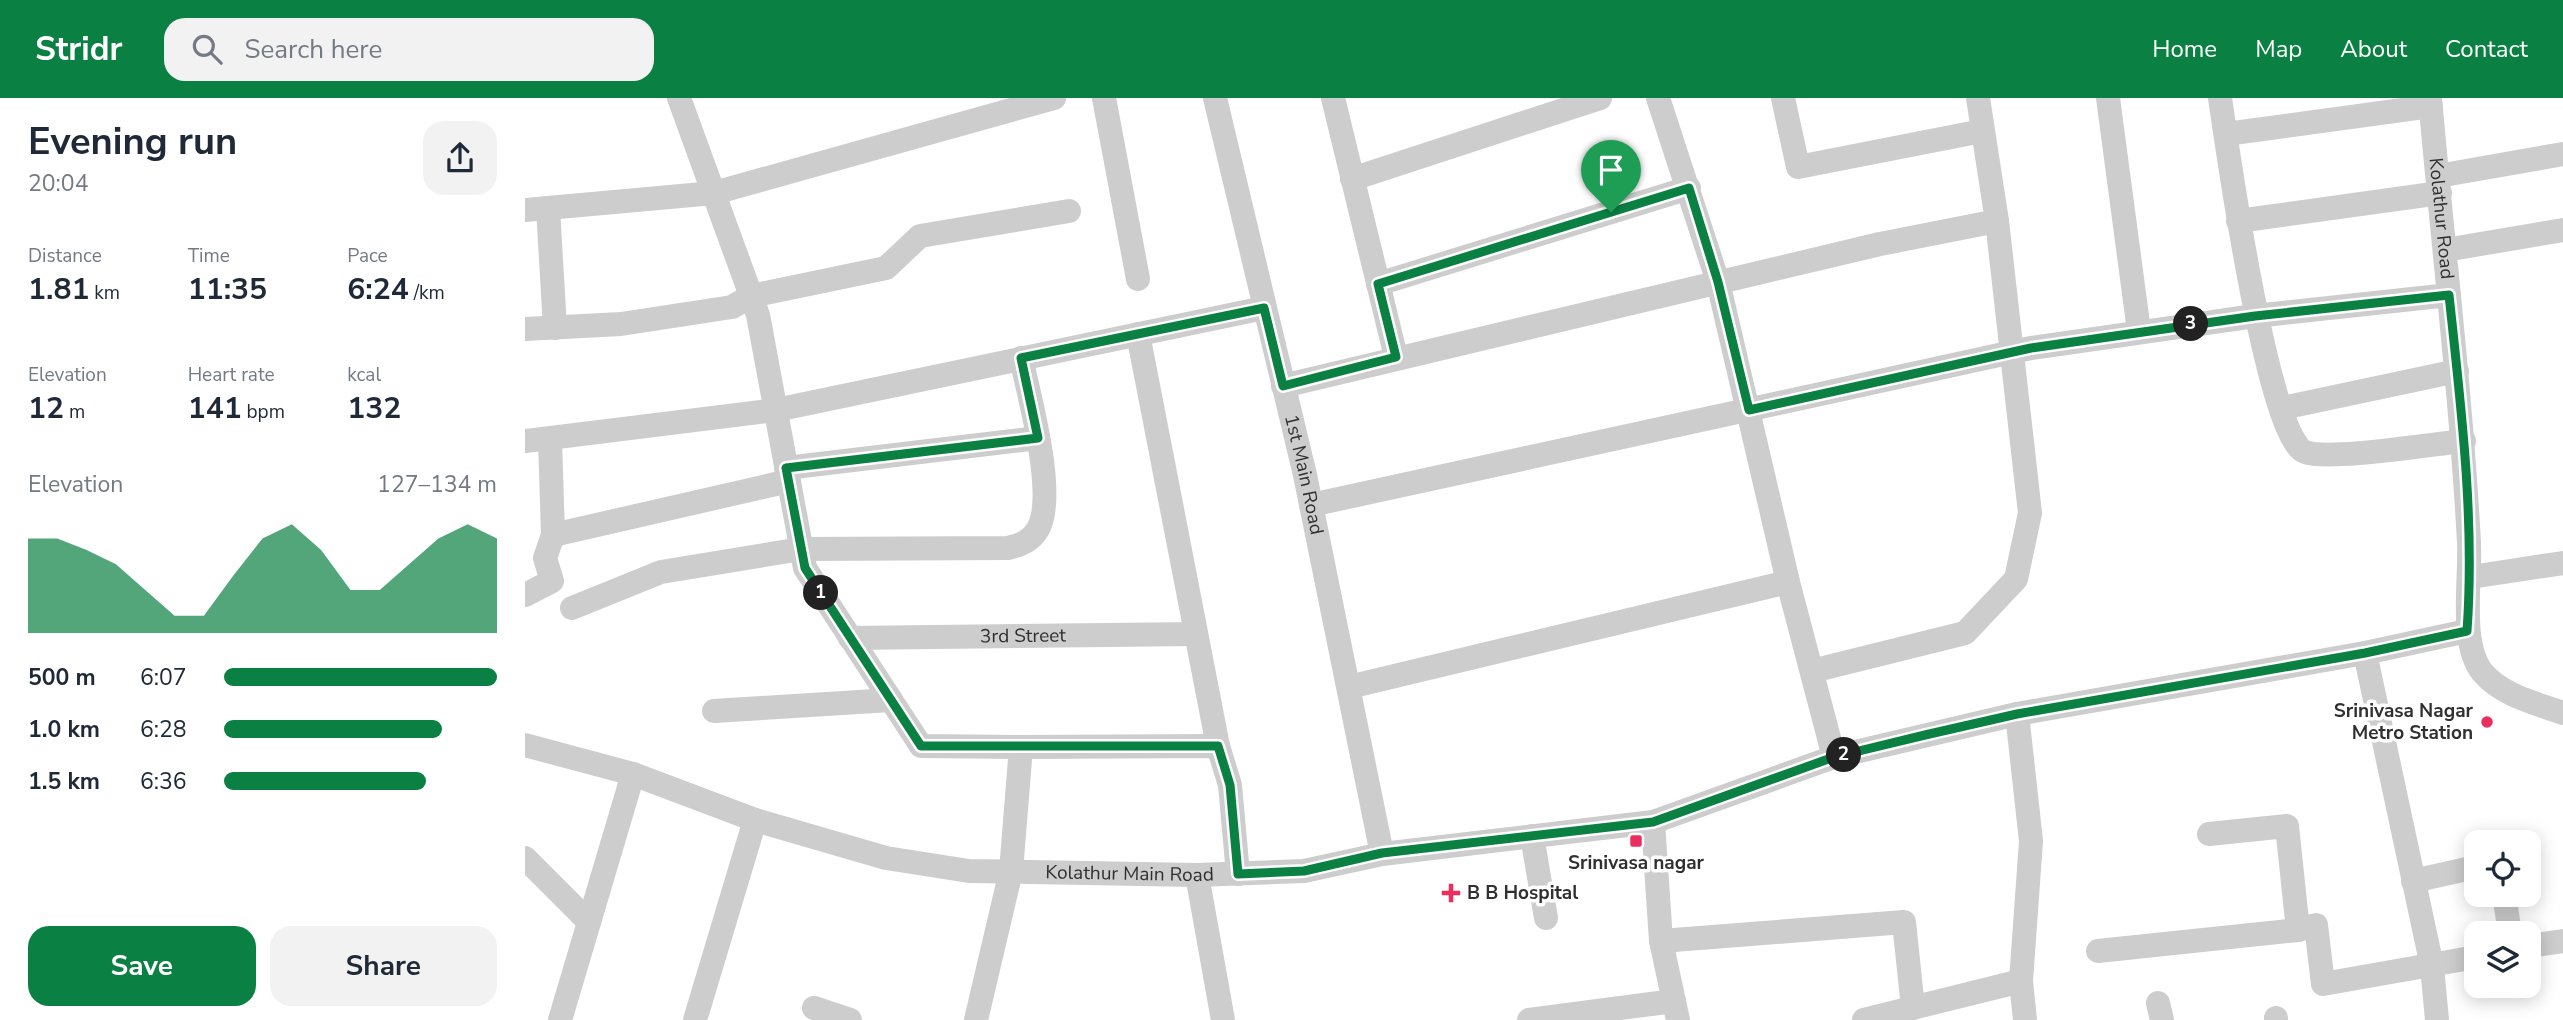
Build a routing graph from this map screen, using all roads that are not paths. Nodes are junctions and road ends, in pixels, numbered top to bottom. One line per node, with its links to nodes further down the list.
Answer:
1 (679, 98): 19 (street)
2 (1054, 98): 19 (street)
3 (1104, 98): 26 (street)
4 (1216, 98): 31 (street, 1st Main Road)
5 (1333, 98): 16 (street)
6 (1600, 98): 16 (street)
7 (1658, 98): 18 (street)
8 (1783, 98): 13 (street)
9 (1977, 98): 13 (street)
10 (2108, 98): 35 (street)
11 (2220, 98): 14 (street)
12 (2431, 102): 14 (street); 17 (street, Kolathur Road)
13 (1982, 131): 22 (street)
14 (2225, 134): 23 (street)
15 (2563, 154): 17 (street)
16 (1352, 179): 28 (street)
17 (2439, 184): 23 (street); 25 (street, Kolathur Road)
18 (1689, 188): 27 (street); 28 (street)
19 (714, 193): 20 (street); 30 (street)
20 (536, 209): 33 (street)
21 (1069, 211): 30 (street)
22 (1997, 221): 27 (street); 37 (street)
23 (2238, 221): 32 (street)
24 (2563, 230): 25 (street)
25 (2445, 250): 29 (street, Kolathur Road)
26 (1138, 279)
27 (1718, 282): 38 (street); 44 (street)
28 (1378, 284): 38 (street)
29 (2449, 295): 32 (street); 40 (street, Kolathur Road)
30 (751, 296): 33 (street); 43 (street)
31 (1264, 308): 36 (street); 41 (street, 1st Main Road)
32 (2255, 316): 35 (street); 42 (street)
33 (555, 328): 34 (street)
34 (525, 329)
35 (2139, 331): 37 (street)
36 (1138, 334): 39 (street); 59 (street)
37 (2013, 351): 44 (street); 62 (street)
38 (1396, 357): 41 (street)
39 (1021, 358): 43 (street); 45 (street)
40 (2457, 371): 42 (street); 48 (street, Kolathur Road)
41 (1283, 386): 50 (street, 1st Main Road)
42 (2282, 408): 48 (street)
43 (776, 410): 46 (street); 49 (street)
44 (1749, 410): 50 (street); 55 (street)
45 (1038, 438): 49 (street); 52 (street)
46 (550, 439): 47 (street); 51 (street)
47 (525, 441)
48 (2464, 441): 54 (street, Kolathur Road)
49 (788, 475): 51 (street); 52 (street)
50 (1311, 505): 63 (street, 1st Main Road)
51 (553, 535): 56 (street)
52 (801, 550): 57 (street); 60 (street)
53 (2563, 563): 54 (street)
54 (2470, 577): 58 (street, Kolathur Road)
55 (1787, 582): 62 (street); 63 (street)
56 (525, 595)
57 (572, 608)
58 (2467, 631): 61 (street, Kolathur Main Road); 66 (street)
59 (1196, 634): 60 (street, 3rd Street); 69 (street)
60 (851, 638): 64 (street)
61 (2365, 653): 67 (street, Kolathur Main Road); 83 (street)
62 (1812, 671): 71 (street)
63 (1349, 687): 77 (street, 1st Main Road)
64 (891, 700): 65 (street); 70 (street)
65 (714, 711)
66 (2563, 713)
67 (2017, 714): 71 (street, Kolathur Main Road); 93 (street)
68 (525, 745): 72 (street, Kolathur Main Road)
69 (1218, 746): 70 (street); 81 (street)
70 (1021, 747): 80 (street)
71 (1834, 757): 74 (street, Kolathur Main Road)
72 (633, 774): 73 (street, Kolathur Main Road); 85 (street)
73 (755, 820): 80 (street, Kolathur Main Road); 98 (street)
74 (1653, 822): 76 (street, Kolathur Main Road); 88 (street)
75 (2209, 834): 86 (street)
76 (1532, 836): 77 (street, Kolathur Main Road); 84 (street)
77 (1382, 853): 81 (street, Kolathur Main Road)
78 (525, 858): 85 (street)
79 (2464, 870): 83 (street)
80 (1011, 871): 82 (street, Kolathur Main Road); 100 (street)
81 (1238, 874): 82 (street, Kolathur Main Road)
82 (1197, 876): 101 (street)
83 (2413, 881): 92 (street)
84 (1546, 918)
85 (589, 922): 97 (street)
86 (2298, 930): 90 (street); 92 (street)
87 (2563, 941): 89 (street)
88 (1661, 942): 95 (street); 96 (street)
89 (2541, 944)
90 (2098, 951)
91 (2464, 959): 92 (street)
92 (2432, 966): 105 (street)
93 (2021, 981): 96 (street); 104 (street)
94 (814, 1008): 99 (street)
95 (1676, 1011): 102 (street)
96 (1898, 1014): 103 (street)
97 (560, 1020)
98 (695, 1020)
99 (850, 1020)
100 (976, 1020)
101 (1223, 1020)
102 (1529, 1020)
103 (1864, 1020)
104 (2025, 1020)
105 (2437, 1020)

